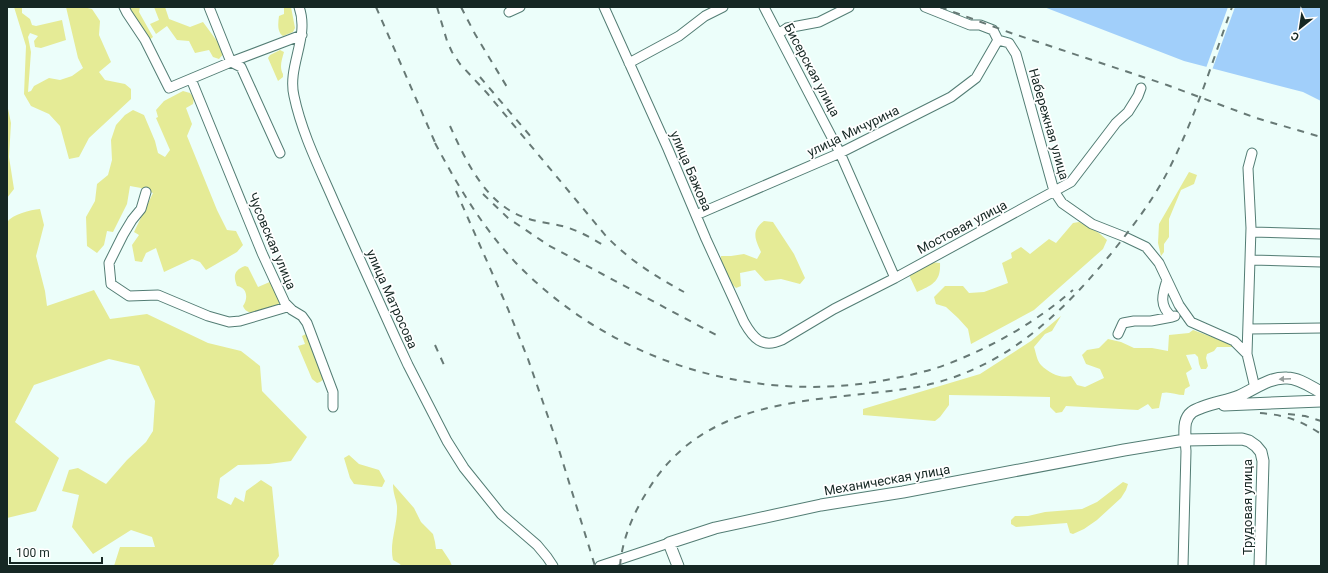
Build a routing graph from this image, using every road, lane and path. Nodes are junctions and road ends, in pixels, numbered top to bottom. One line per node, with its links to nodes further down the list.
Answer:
1 (124, 7): 16 (street)
2 (209, 7): 14 (street)
3 (299, 7): 12 (street, улица Матросова)
4 (520, 7): 10 (street)
5 (604, 7): 15 (street, улица Бажова)
6 (723, 7): 15 (street)
7 (764, 7): 11 (street, Бисерская улица)
8 (849, 7): 11 (street)
9 (925, 7): 13 (street, Набережная улица)
10 (509, 12)
11 (778, 34): 18 (street, Бисерская улица)
12 (302, 35): 14 (street); 47 (street, улица Матросова)
13 (998, 40): 18 (street, улица Мичурина); 21 (street, Набережная улица)
14 (231, 62): 16 (street); 19 (street)
15 (629, 63): 23 (street, улица Бажова)
16 (191, 79): 30 (street, Чусовская улица)
17 (1141, 88): 21 (street, Мостовая улица)
18 (840, 152): 23 (street, улица Мичурина); 28 (street, Бисерская улица)
19 (280, 153)
20 (1252, 154): 24 (street)
21 (1054, 191): 28 (street, Мостовая улица); 29 (street, Набережная улица)
22 (146, 192): 30 (street)
23 (696, 215): 36 (street, улица Бажова)
24 (1251, 232): 25 (street); 26 (street)
25 (1321, 234)
26 (1251, 260): 27 (street); 33 (street)
27 (1321, 262)
28 (895, 278): 36 (street, Мостовая улица)
29 (1167, 280): 31 (street, Набережная улица); 32 (street)
30 (287, 307): 41 (street, Чусовская улица)
31 (1184, 312): 32 (street); 37 (street, Набережная улица)
32 (1172, 317): 35 (street)
33 (1248, 328): 34 (street); 37 (street)
34 (1321, 328)
35 (1118, 334)
36 (760, 341)
37 (1247, 354): 38 (street)
38 (1255, 388): 39 (main road, one-way to 38); 42 (main road)
39 (1321, 392)
40 (1321, 401): 42 (main road)
41 (333, 407)
42 (1204, 408): 43 (main road)
43 (1187, 418): 44 (main road); 45 (main road)
44 (1185, 440): 45 (main road, Механическая улица); 50 (street); 51 (main road, Трудовая улица)
45 (1162, 444): 46 (main road, Механическая улица)
46 (669, 543): 48 (street, Механическая улица); 49 (main road)
47 (553, 566)
48 (600, 566)
49 (678, 566)
50 (1183, 566)
51 (1260, 566)

